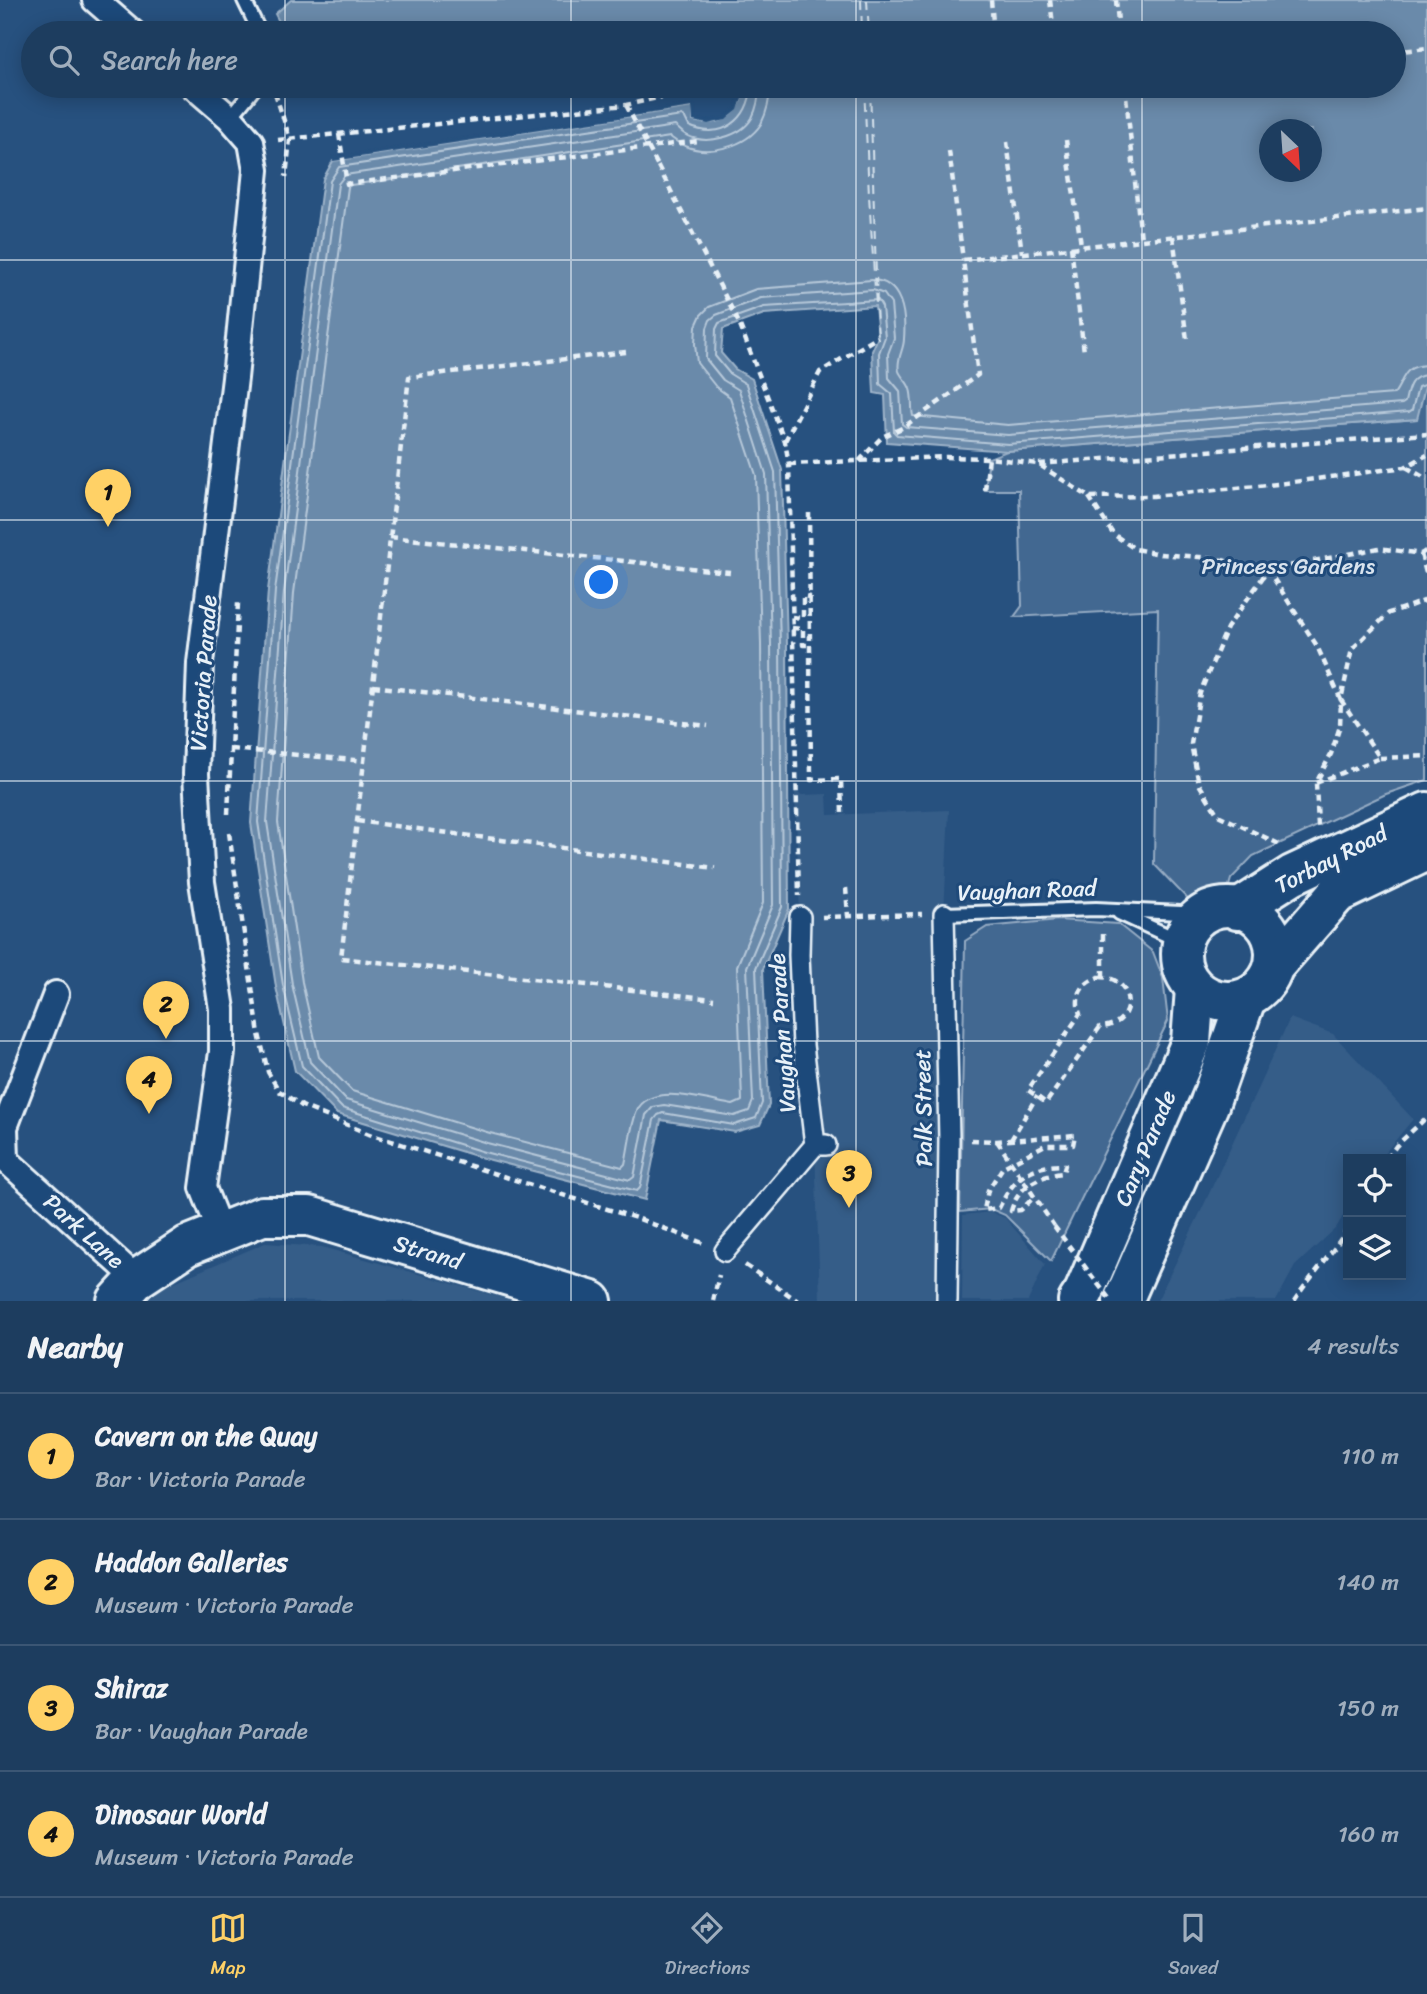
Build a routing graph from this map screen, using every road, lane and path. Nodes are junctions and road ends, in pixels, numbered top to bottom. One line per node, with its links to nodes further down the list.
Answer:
1 (94, 0): 6 (street)
2 (244, 0): 7 (lane)
3 (991, 0): 8 (path)
4 (1050, 0): 9 (path)
5 (1116, 0): 10 (path)
6 (119, 21)
7 (254, 21)
8 (993, 21)
9 (1053, 21)
10 (1118, 21)
11 (1427, 48): 12 (path)
12 (1406, 51)
13 (207, 98): 19 (street, Victoria Parade)
14 (246, 98): 19 (lane)
15 (277, 98): 21 (path)
16 (657, 98): 18 (path)
17 (1126, 98): 29 (path)
18 (626, 105): 20 (path); 39 (path, bridge)
19 (230, 118): 96 (street, Victoria Parade)
20 (340, 134): 21 (path); 23 (path)
21 (290, 139): 26 (path)
22 (1066, 140): 30 (path)
23 (698, 141)
24 (1007, 142): 32 (path)
25 (949, 151): 33 (path)
26 (284, 189)
27 (1427, 208): 28 (path)
28 (1173, 236): 29 (path); 35 (path)
29 (1141, 239): 30 (path)
30 (1081, 245): 31 (path)
31 (1071, 247): 32 (path); 37 (path)
32 (1022, 253): 33 (path)
33 (962, 260): 42 (path)
34 (878, 337): 39 (path)
35 (1186, 340)
36 (626, 352): 50 (path)
37 (1084, 352)
38 (1427, 434): 44 (path)
39 (785, 442): 43 (path)
40 (1427, 455): 45 (path)
41 (989, 458): 42 (path); 44 (path); 47 (path)
42 (859, 461): 43 (path)
43 (789, 464): 59 (path)
44 (1038, 464): 48 (path)
45 (1405, 467): 46 (path); 48 (path)
46 (1427, 479)
47 (985, 490)
48 (1090, 497): 53 (path)
49 (809, 513): 57 (path)
50 (390, 537): 54 (path); 62 (path)
51 (1427, 550): 52 (path)
52 (1422, 554): 53 (path); 55 (path)
53 (1268, 570): 63 (path); 74 (path)
54 (730, 572)
55 (1427, 577)
56 (238, 596): 65 (path)
57 (810, 597): 59 (path); 61 (path)
58 (1427, 600): 63 (path)
59 (792, 617): 60 (path)
60 (792, 628): 61 (path); 80 (path)
61 (810, 645): 71 (path)
62 (373, 686): 64 (path); 68 (path)
63 (1341, 700): 67 (path); 69 (path)
64 (708, 726)
65 (231, 749): 68 (path); 98 (path)
66 (1427, 756): 67 (path)
67 (1380, 758): 69 (path)
68 (365, 761): 72 (path)
69 (1316, 783): 74 (path)
70 (1427, 812): 74 (main road, Torbay Road)
71 (842, 814)
72 (357, 821): 75 (path); 86 (path)
73 (1427, 851): 82 (main road, Torbay Road)
74 (1320, 863): 81 (main road, Torbay Road)
75 (715, 868)
76 (846, 888): 79 (path)
77 (1107, 909): 78 (lane, Vaughan Road); 81 (lane, Vaughan Road); 81 (lane, Vaughan Road); 83 (path)
78 (944, 914): 79 (path); 104 (street, Palk Street)
79 (848, 916): 80 (path)
80 (800, 917): 98 (street, Vaughan Parade)
81 (1207, 922): 82 (main road); 84 (main road)
82 (1275, 965): 87 (main road)
83 (1103, 977): 88 (path); 88 (path)
84 (1195, 989): 87 (main road); 105 (main road, Cary Parade)
85 (56, 994): 99 (street, Park Lane)
86 (714, 999)
87 (1246, 999): 107 (main road, Cary Parade)
88 (1037, 1096): 90 (path)
89 (1427, 1117): 91 (path)
90 (1010, 1141): 92 (path); 92 (path)
91 (1390, 1154)
92 (1012, 1163): 93 (path); 93 (path)
93 (1021, 1177): 94 (path); 94 (path)
94 (1027, 1186): 95 (path); 95 (path)
95 (1034, 1197): 106 (path, bridge)
96 (221, 1233): 99 (main road); 101 (main road, Strand)
97 (1343, 1236): 108 (path)
98 (725, 1251): 103 (path)
99 (127, 1290)
100 (715, 1292): 102 (path)
101 (592, 1301)
102 (713, 1301)
103 (798, 1301)
104 (947, 1301)
105 (1078, 1301)
106 (1111, 1301)
107 (1123, 1301)
108 (1294, 1301)

